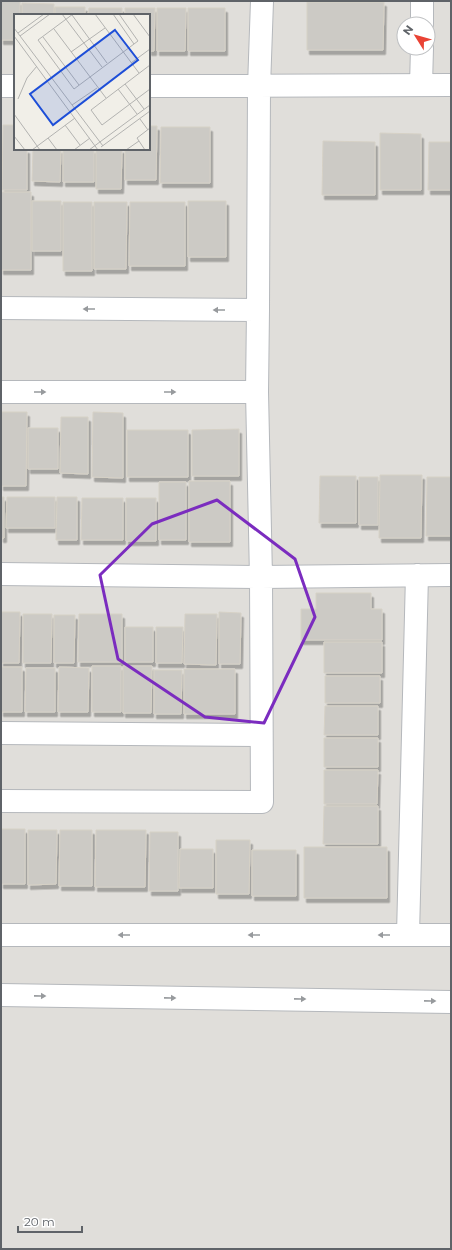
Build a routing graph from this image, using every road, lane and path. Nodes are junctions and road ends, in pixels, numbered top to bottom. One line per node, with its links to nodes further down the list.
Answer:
1 (262, 1): 10 (street)
2 (422, 1): 3 (street)
3 (422, 16)
4 (422, 56): 5 (street)
5 (421, 85): 6 (street); 10 (street)
6 (451, 85)
7 (1, 86): 8 (street)
8 (14, 86)
9 (150, 86): 10 (street)
10 (259, 87): 12 (street)
11 (1, 308): 12 (street, one-way to 11)
12 (258, 310): 14 (street)
13 (1, 392): 14 (street, one-way to 14)
14 (256, 392): 18 (street)
15 (1, 574): 18 (street)
16 (417, 575): 17 (street); 18 (street); 23 (street)
17 (451, 575)
18 (261, 577): 20 (street)
19 (1, 733): 20 (street)
20 (261, 735): 21 (street)
21 (1, 801)
22 (1, 935): 23 (street, one-way to 22)
23 (408, 935): 24 (street)
24 (451, 935)
25 (1, 995): 26 (street, one-way to 26)
26 (451, 1002)

